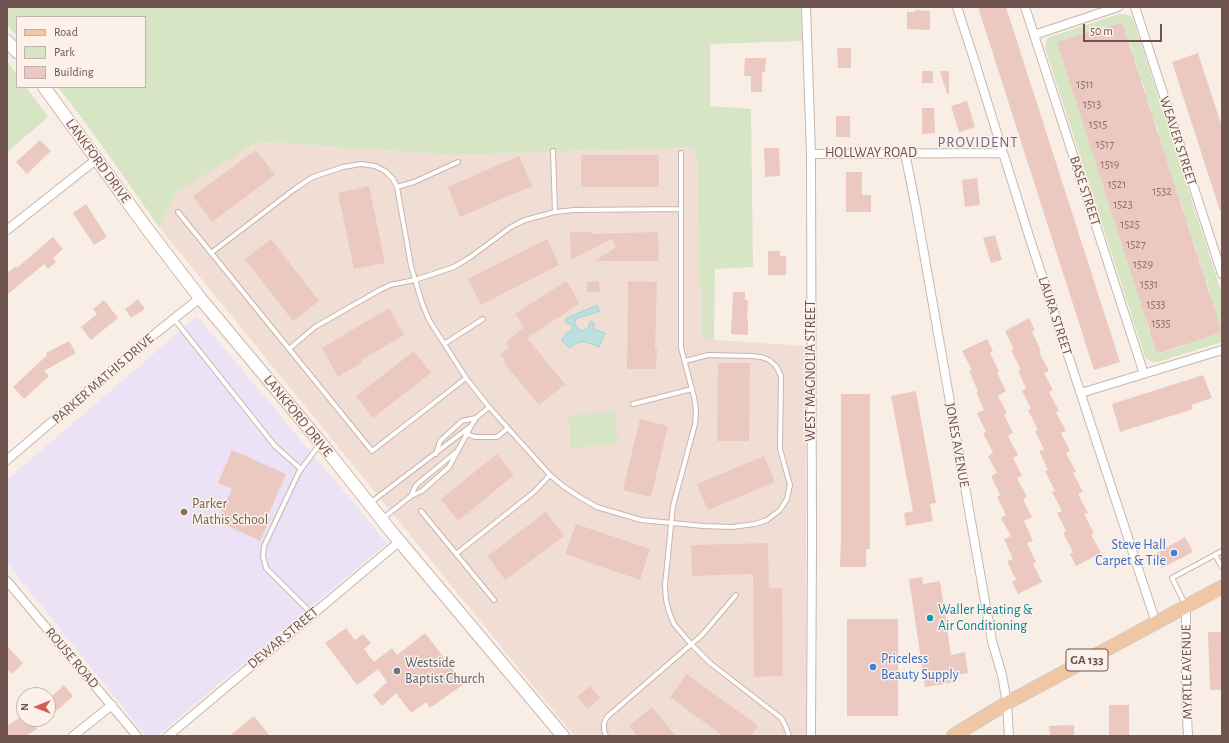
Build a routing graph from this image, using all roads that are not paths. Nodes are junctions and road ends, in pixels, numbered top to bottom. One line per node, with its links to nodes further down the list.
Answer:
1 (806, 7): 14 (street, WEST MAGNOLIA STREET)
2 (956, 7): 12 (street, LAURA STREET)
3 (1025, 7): 6 (street, BASE STREET)
4 (1118, 7): 6 (street)
5 (1135, 7): 23 (street, WEAVER STREET)
6 (1034, 35): 32 (street, BASE STREET)
7 (7, 40): 8 (main road)
8 (16, 51)
9 (45, 88): 15 (main road, LANKFORD DRIVE)
10 (553, 151): 20 (lane)
11 (905, 153): 12 (street, HOLLWAY ROAD); 14 (street, HOLLWAY ROAD); 66 (street, JONES AVENUE)
12 (1003, 153): 35 (street, LAURA STREET)
13 (681, 154): 18 (lane)
14 (811, 154): 74 (street, WEST MAGNOLIA STREET)
15 (97, 159): 21 (street); 25 (main road, LANKFORD DRIVE)
16 (458, 162): 17 (lane)
17 (397, 187): 22 (lane); 24 (lane)
18 (681, 209): 20 (lane); 31 (lane)
19 (178, 212): 22 (lane)
20 (555, 212): 24 (lane)
21 (7, 230)
22 (211, 253): 29 (lane)
23 (1222, 274)
24 (415, 280): 28 (lane); 29 (lane)
25 (200, 298): 26 (street, PARKER MATHIS DRIVE); 42 (main road, LANKFORD DRIVE)
26 (174, 319): 45 (street, PARKER MATHIS DRIVE); 46 (lane)
27 (483, 319): 28 (lane)
28 (444, 344): 33 (lane)
29 (289, 349): 33 (lane)
30 (1222, 350): 32 (street)
31 (685, 361): 34 (lane); 52 (lane)
32 (1144, 374): 35 (street)
33 (466, 378): 37 (lane)
34 (692, 389): 36 (lane); 52 (lane)
35 (1081, 393): 64 (street, LAURA STREET)
36 (633, 404)
37 (489, 407): 38 (lane); 40 (lane)
38 (476, 418): 39 (lane); 44 (lane)
39 (471, 426): 41 (lane); 44 (lane)
40 (508, 428): 41 (lane); 47 (lane)
41 (467, 434): 43 (lane)
42 (321, 443): 46 (lane); 49 (main road, LANKFORD DRIVE)
43 (458, 451): 48 (lane); 48 (lane)
44 (435, 454): 49 (lane)
45 (7, 460)
46 (301, 469): 63 (lane)
47 (550, 475): 52 (lane); 55 (lane)
48 (411, 496): 51 (lane)
49 (369, 504): 51 (main road, LANKFORD DRIVE)
50 (421, 511): 55 (lane)
51 (382, 519): 53 (main road, LANKFORD DRIVE)
52 (671, 524): 65 (lane)
53 (400, 541): 63 (street, DEWAR STREET); 71 (main road, LANKFORD DRIVE)
54 (1222, 551): 56 (lane)
55 (456, 554): 61 (lane)
56 (1215, 555): 57 (lane); 62 (lane)
57 (1222, 567)
58 (7, 581): 67 (street, ROUSE ROAD)
59 (1222, 588): 62 (main road, GA 133)
60 (736, 595): 65 (lane)
61 (494, 600)
62 (1186, 607): 64 (main road, GA 133); 77 (street, MYRTLE AVENUE)
63 (312, 614): 70 (street, DEWAR STREET)
64 (1156, 623): 66 (main road, GA 133)
65 (691, 644): 72 (lane); 73 (lane)
66 (1007, 703): 75 (main road, GA 133); 76 (street, JONES AVENUE)
67 (112, 705): 68 (street); 69 (street, ROUSE ROAD)
68 (74, 736)
69 (137, 736)
70 (168, 736)
71 (563, 736)
72 (606, 736)
73 (789, 736)
74 (811, 736)
75 (954, 736)
76 (1009, 736)
77 (1188, 736)

